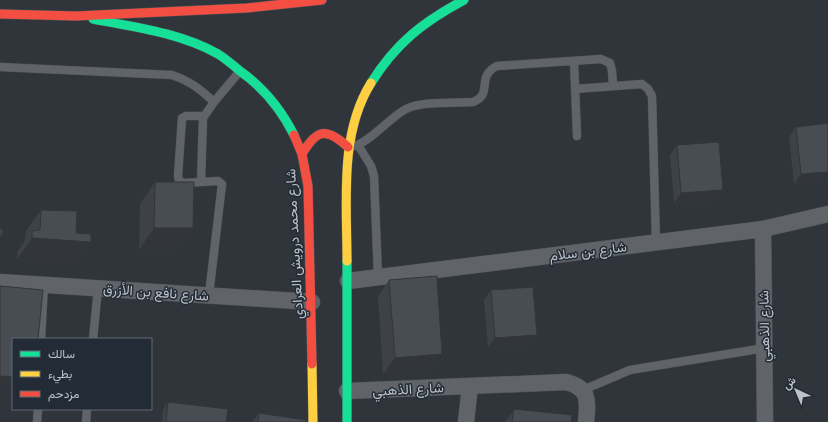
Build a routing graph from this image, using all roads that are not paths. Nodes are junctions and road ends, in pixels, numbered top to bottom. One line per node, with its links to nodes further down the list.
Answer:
1 (322, 0): 4 (street)
2 (464, 0): 14 (street)
3 (0, 14): 4 (street)
4 (76, 16): 7 (street, شارع محمد درويش العرادي)
5 (574, 61): 8 (lane); 9 (lane); 13 (lane)
6 (0, 67): 10 (lane)
7 (240, 71): 10 (lane); 15 (street, شارع محمد درويش العرادي)
8 (613, 86): 9 (lane); 19 (lane)
9 (575, 89): 12 (lane)
10 (214, 102): 11 (lane)
11 (204, 116): 16 (lane); 16 (lane)
12 (577, 136)
13 (358, 145): 14 (lane); 20 (lane)
14 (348, 147): 15 (street); 21 (street)
15 (302, 154): 26 (street, شارع محمد درويش العرادي)
16 (201, 182): 25 (lane)
17 (828, 214): 18 (street, شارع بن سلام)
18 (763, 229): 19 (street, شارع بن سلام); 30 (street, شارع الذهبي)
19 (656, 243): 20 (street, شارع بن سلام)
20 (378, 277): 21 (street, شارع بن سلام)
21 (348, 281): 33 (street)
22 (0, 282): 23 (street, شارع نافع بن الأزرق)
23 (44, 284): 24 (street, شارع نافع بن الأزرق); 28 (lane)
24 (98, 288): 25 (street, شارع نافع بن الأزرق); 29 (lane)
25 (209, 295): 26 (street, شارع نافع بن الأزرق)
26 (312, 302): 27 (street, شارع محمد درويش العرادي)
27 (312, 330): 34 (street); 39 (street, شارع محمد درويش العرادي)
28 (41, 338)
29 (93, 338)
30 (765, 348): 32 (lane); 43 (street, شارع الذهبي)
31 (470, 386): 32 (street, شارع الذهبي); 33 (street, شارع الذهبي); 41 (street)
32 (583, 390): 42 (street)
33 (344, 397): 40 (street)
34 (322, 400)
35 (38, 410): 37 (lane)
36 (87, 410): 38 (lane)
37 (37, 422)
38 (86, 422)
39 (313, 422)
40 (347, 422)
41 (466, 422)
42 (586, 422)
43 (765, 422)

